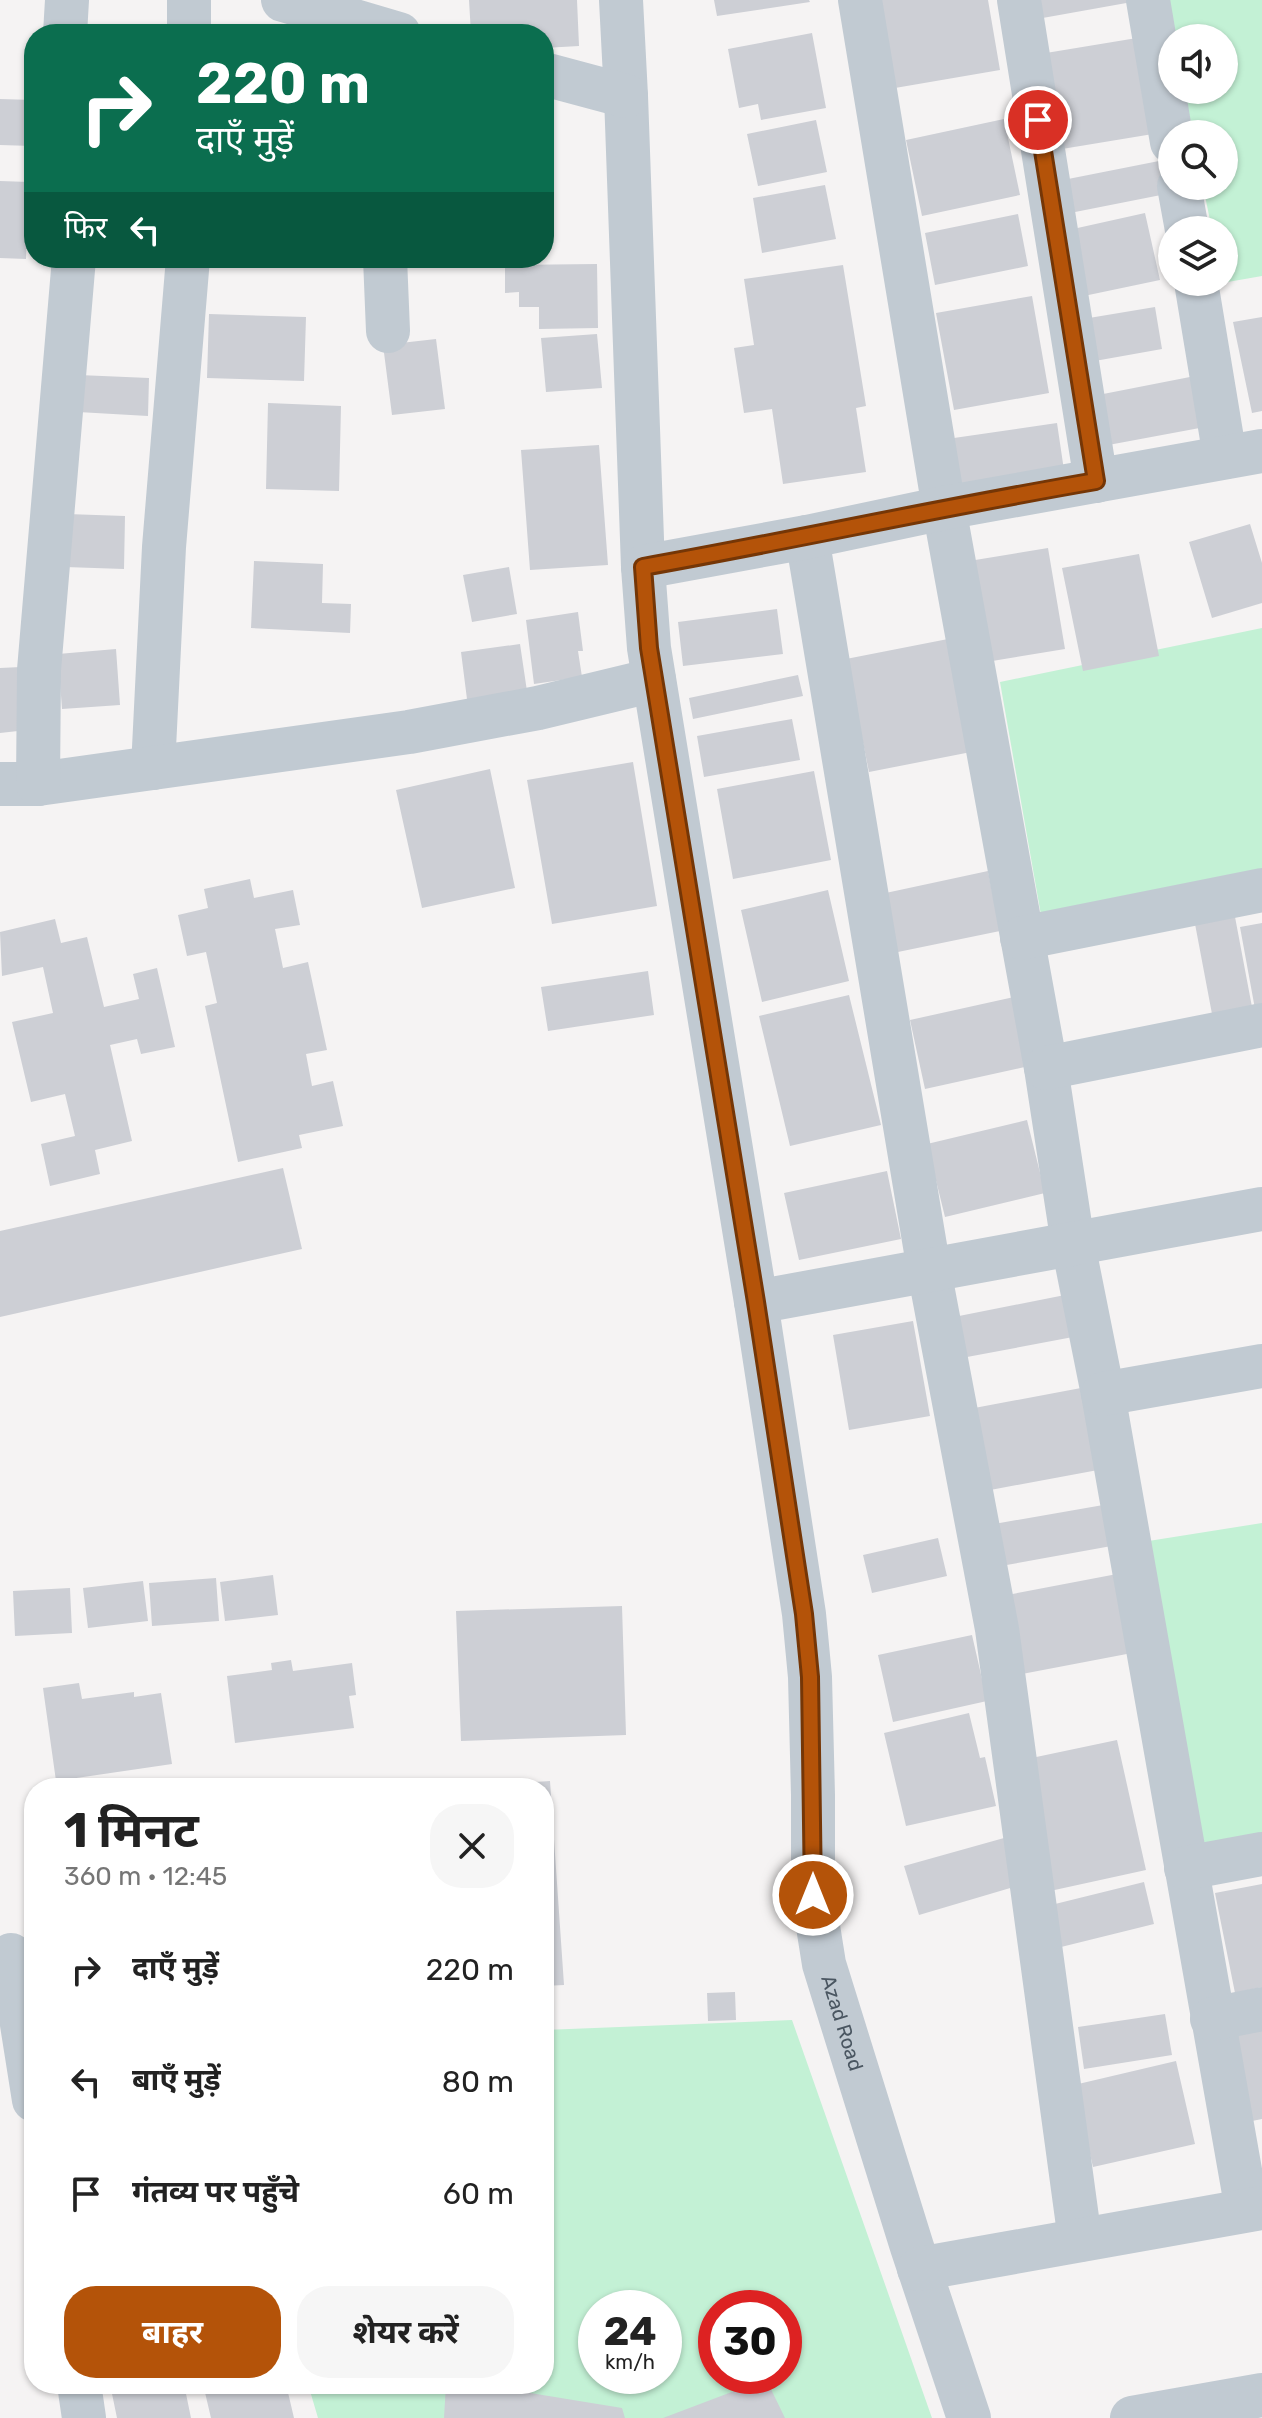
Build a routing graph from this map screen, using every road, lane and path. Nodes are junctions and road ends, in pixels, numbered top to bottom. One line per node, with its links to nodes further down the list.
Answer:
1 (67, 0): 8 (street)
2 (189, 0): 9 (street)
3 (283, 0): 10 (street)
4 (621, 0): 12 (street, Azad Road)
5 (860, 0): 21 (street)
6 (1019, 0): 20 (street)
7 (1148, 0): 13 (street)
8 (66, 24)
9 (189, 24)
10 (360, 24)
11 (554, 77): 12 (street)
12 (626, 96): 23 (street, Azad Road)
13 (1168, 120)
14 (73, 268): 26 (street)
15 (187, 268): 25 (street)
16 (385, 268): 18 (street)
17 (1200, 296): 19 (street)
18 (388, 331)
19 (1244, 454): 20 (street)
20 (1096, 481): 21 (street)
21 (944, 508): 22 (street); 28 (street)
22 (807, 537): 23 (street); 33 (street)
23 (643, 567): 24 (street, Azad Road)
24 (654, 680): 25 (street); 34 (street, Azad Road)
25 (153, 768): 26 (street)
26 (19, 784)
27 (1262, 890): 28 (street)
28 (1022, 938): 30 (street)
29 (1262, 1025): 30 (street)
30 (1046, 1068): 32 (street)
31 (1262, 1209): 32 (street)
32 (1073, 1244): 33 (street); 36 (street)
33 (929, 1270): 34 (street); 44 (street)
34 (756, 1302): 45 (street, Azad Road)
35 (1262, 1366): 36 (street)
36 (1103, 1394): 38 (street)
37 (1262, 1854): 38 (street)
38 (1186, 1868): 41 (street)
39 (11, 1955): 42 (street)
40 (1262, 2009): 41 (street)
41 (1212, 2019): 43 (street)
42 (24, 2037)
43 (1254, 2209): 44 (street)
44 (1080, 2240): 45 (street)
45 (919, 2269): 49 (street, Azad Road)
46 (80, 2394): 48 (street)
47 (1262, 2395): 50 (street)
48 (84, 2418)
49 (969, 2418)
50 (1132, 2418)

